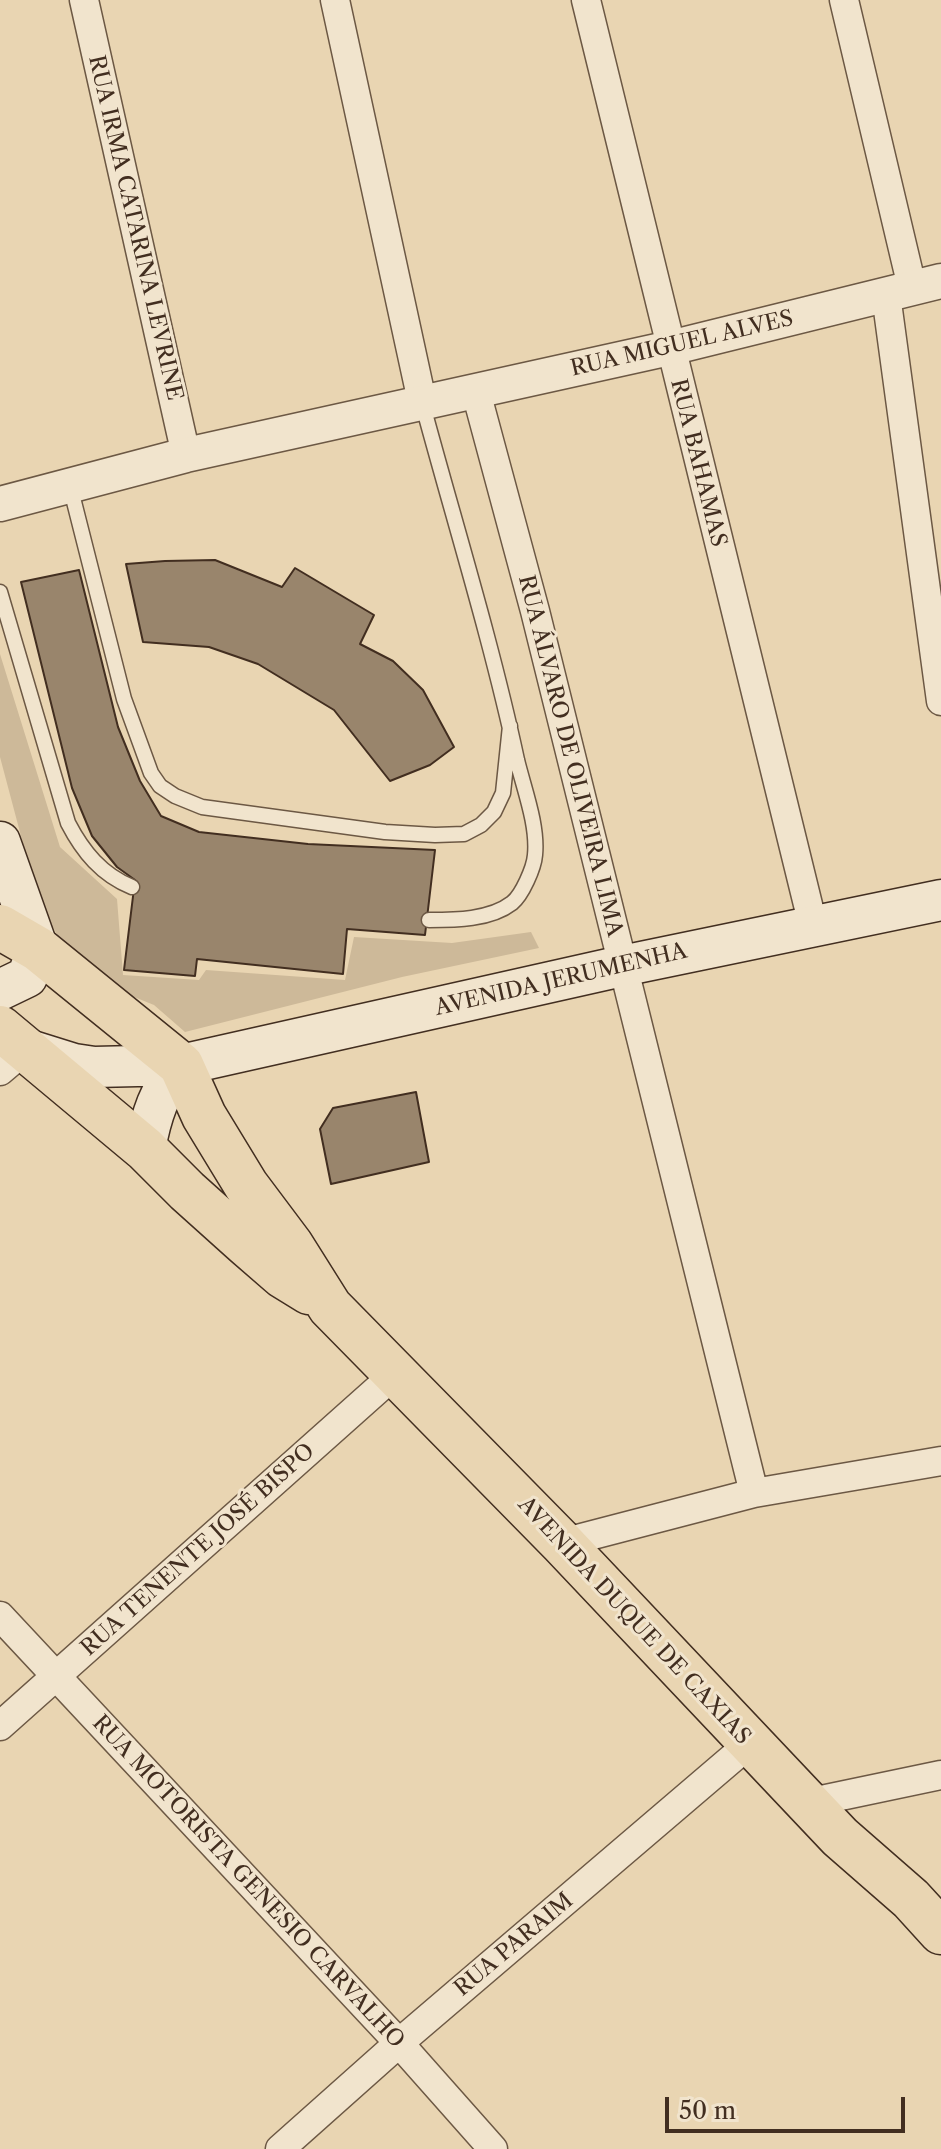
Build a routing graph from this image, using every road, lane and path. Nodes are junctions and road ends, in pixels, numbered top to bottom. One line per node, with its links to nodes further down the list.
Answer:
1 (84, 0): 9 (street, RUA IRMA CATARINA LEVRINE)
2 (335, 0): 8 (street)
3 (586, 0): 6 (street, RUA BAHAMAS)
4 (844, 0): 5 (street)
5 (913, 288): 6 (street, RUA MIGUEL ALVES); 13 (street)
6 (670, 348): 7 (street, RUA MIGUEL ALVES); 19 (street, RUA BAHAMAS)
7 (476, 392): 8 (street, RUA MIGUEL ALVES); 22 (street, RUA ÁLVARO DE OLIVEIRA LIMA)
8 (422, 401): 9 (street, RUA MIGUEL ALVES); 14 (lane)
9 (186, 455): 10 (street, RUA MIGUEL ALVES)
10 (70, 484): 11 (street, RUA MIGUEL ALVES); 14 (lane)
11 (0, 504)
12 (0, 592): 16 (lane)
13 (941, 701)
14 (510, 726): 18 (lane)
15 (0, 842): 21 (main road)
16 (132, 887)
17 (941, 900): 19 (main road, AVENIDA JERUMENHA)
18 (429, 920)
19 (813, 925): 22 (main road, AVENIDA JERUMENHA)
20 (0, 927): 21 (main road, AVENIDA DUQUE DE CAXIAS)
21 (38, 949): 23 (main road); 25 (main road, AVENIDA DUQUE DE CAXIAS)
22 (622, 966): 25 (main road, AVENIDA JERUMENHA); 30 (street, RUA ÁLVARO DE OLIVEIRA LIMA)
23 (0, 990)
24 (9, 1049): 25 (main road, AVENIDA JERUMENHA); 26 (main road, AVENIDA DUQUE DE CAXIAS)
25 (181, 1065): 26 (main road); 27 (main road, AVENIDA DUQUE DE CAXIAS)
26 (145, 1149): 27 (main road, AVENIDA DUQUE DE CAXIAS)
27 (330, 1307): 28 (main road, AVENIDA DUQUE DE CAXIAS)
28 (396, 1373): 31 (main road, AVENIDA DUQUE DE CAXIAS); 33 (street, RUA TENENTE JOSÉ BISPO)
29 (941, 1461): 30 (street)
30 (754, 1493): 31 (street)
31 (562, 1543): 35 (main road, AVENIDA DUQUE DE CAXIAS)
32 (0, 1616): 33 (street, RUA MOTORISTA GENESIO CARVALHO)
33 (56, 1677): 34 (street, RUA TENENTE JOSÉ BISPO); 39 (street, RUA MOTORISTA GENESIO CARVALHO)
34 (0, 1726)
35 (749, 1744): 37 (main road, AVENIDA DUQUE DE CAXIAS); 39 (street, RUA PARAIM)
36 (941, 1775): 37 (street)
37 (807, 1803): 38 (main road, AVENIDA DUQUE DE CAXIAS)
38 (941, 1932)
39 (399, 2043): 40 (street, RUA PARAIM); 41 (street, RUA MOTORISTA GENESIO CARVALHO)
40 (280, 2149)
41 (493, 2149)

